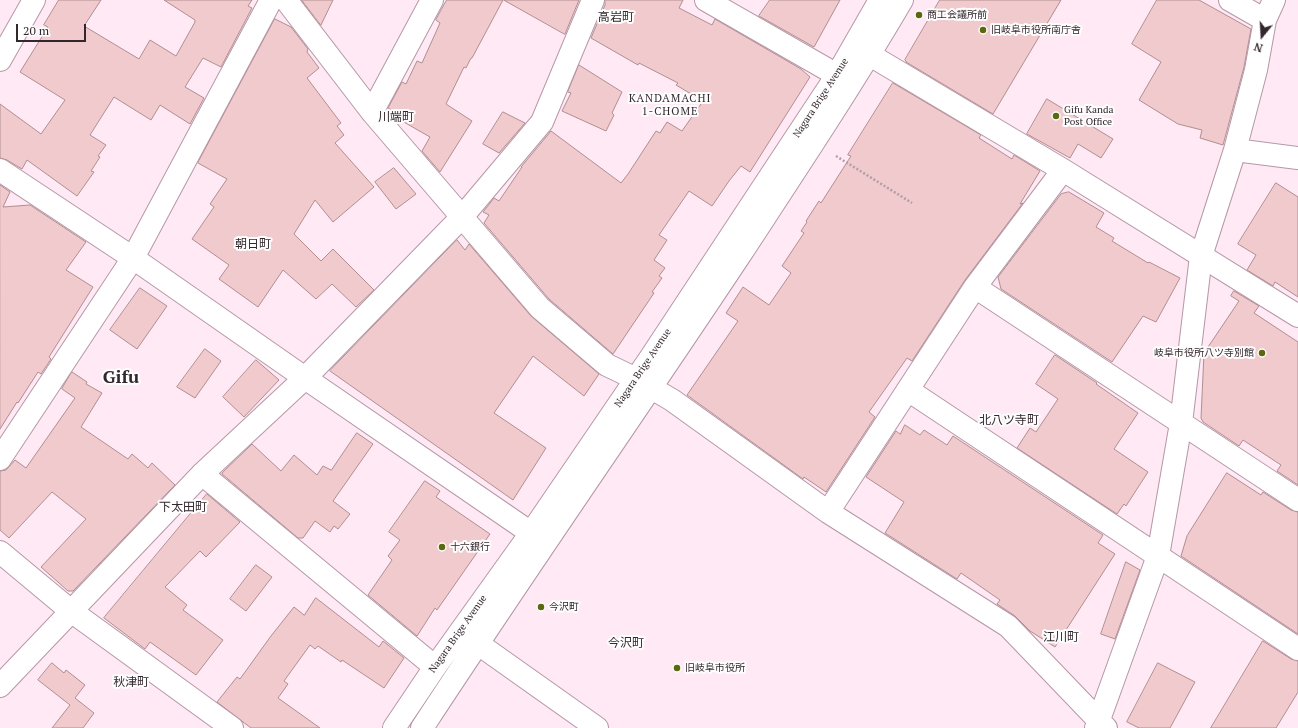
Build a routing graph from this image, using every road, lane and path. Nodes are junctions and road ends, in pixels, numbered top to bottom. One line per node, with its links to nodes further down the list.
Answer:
1 (34, 0): 13 (main road)
2 (271, 0): 24 (main road)
3 (286, 0): 15 (main road)
4 (432, 0): 15 (main road)
5 (593, 0): 22 (main road)
6 (706, 0): 14 (main road)
7 (880, 0): 14 (main road, Nagara Brige Avenue)
8 (902, 0): 12 (main road, Nagara Brige Avenue)
9 (1230, 0): 11 (main road)
10 (1274, 0): 11 (main road)
11 (1265, 20): 16 (main road)
12 (870, 55): 20 (main road); 28 (main road, Nagara Brige Avenue)
13 (0, 60)
14 (837, 75): 28 (main road, Nagara Brige Avenue)
15 (372, 112): 22 (main road)
16 (1235, 150): 18 (main road); 23 (main road)
17 (836, 156): 21 (path)
18 (1298, 158)
19 (0, 170): 24 (main road)
20 (1063, 170): 23 (main road); 25 (main road)
21 (912, 203)
22 (462, 216): 27 (main road); 28 (main road)
23 (1201, 256): 26 (main road); 30 (main road)
24 (133, 258): 27 (main road); 31 (main road)
25 (974, 287): 29 (main road); 30 (main road)
26 (1298, 316)
27 (304, 378): 32 (main road); 35 (main road)
28 (644, 383): 34 (main road); 35 (main road, Nagara Brige Avenue); 39 (main road, Nagara Brige Avenue)
29 (908, 390): 34 (main road); 37 (main road)
30 (1181, 423): 33 (main road); 37 (main road)
31 (0, 459)
32 (202, 474): 38 (main road); 41 (main road)
33 (1298, 500)
34 (828, 512): 43 (main road)
35 (531, 533): 41 (main road, Nagara Brige Avenue)
36 (0, 552): 38 (main road)
37 (1158, 556): 40 (main road); 43 (main road)
38 (71, 611): 42 (main road); 44 (main road)
39 (477, 643): 46 (main road, Nagara Brige Avenue); 47 (main road)
40 (1298, 649)
41 (435, 667): 45 (main road, Nagara Brige Avenue)
42 (0, 686)
43 (1100, 726)
44 (232, 728)
45 (394, 728)
46 (422, 728)
47 (597, 728)

